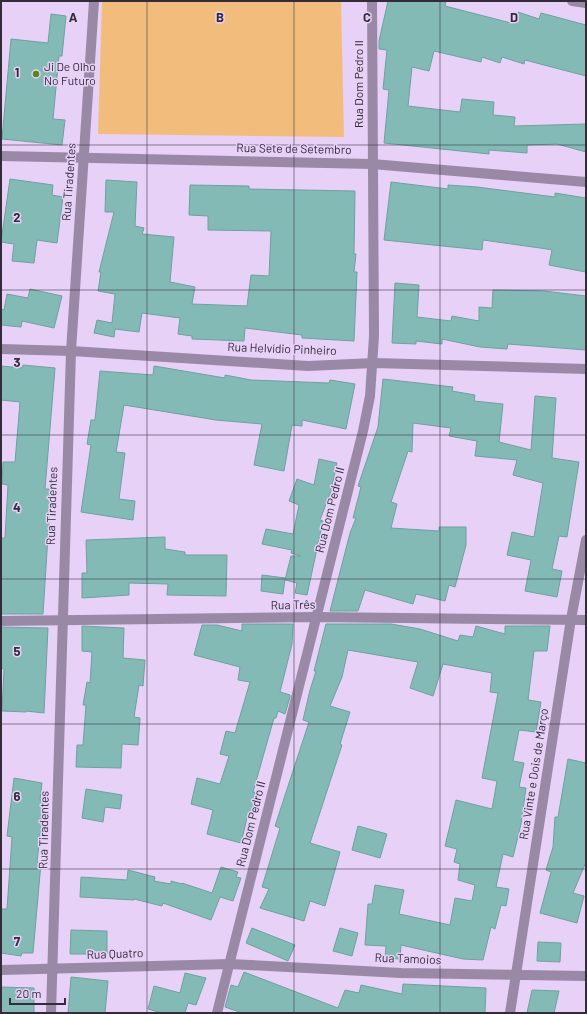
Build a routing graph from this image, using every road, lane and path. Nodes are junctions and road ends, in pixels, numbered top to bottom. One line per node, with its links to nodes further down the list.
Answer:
1 (94, 1): 6 (street, Rua Tiradentes)
2 (372, 1): 7 (street, Rua Dom Pedro II)
3 (572, 1): 4 (street)
4 (586, 4)
5 (1, 156): 6 (street, Rua Sete de Setembro)
6 (84, 157): 7 (street, Rua Sete de Setembro); 10 (street, Rua Tiradentes)
7 (372, 164): 8 (street, Rua Sete de Setembro); 11 (street, Rua Dom Pedro II)
8 (586, 182)
9 (1, 349): 10 (street, Rua Helvídio Pinheiro)
10 (71, 351): 11 (street, Rua Helvídio Pinheiro); 18 (street, Rua Tiradentes)
11 (374, 363): 12 (street, Rua Helvídio Pinheiro); 14 (street, Rua Dom Pedro II)
12 (586, 369)
13 (586, 540): 15 (street, Rua Vinte e Dois de Março)
14 (316, 617): 15 (street, Rua Três); 18 (street, Rua Três); 19 (street, Rua Dom Pedro II)
15 (571, 619): 16 (street, Rua Três); 22 (street, Rua Vinte e Dois de Março)
16 (586, 620)
17 (1, 621): 18 (street, Rua Três)
18 (62, 621): 20 (street, Rua Tiradentes)
19 (230, 964): 20 (street, Rua Quatro); 22 (street, Rua Tamoios); 25 (street, Rua Dom Pedro II)
20 (54, 968): 21 (street, Rua Quatro); 24 (street, Rua Tiradentes)
21 (1, 970)
22 (516, 974): 23 (street, Rua Tamoios); 26 (street, Rua Vinte e Dois de Março)
23 (586, 976)
24 (51, 1013)
25 (217, 1013)
26 (510, 1013)

